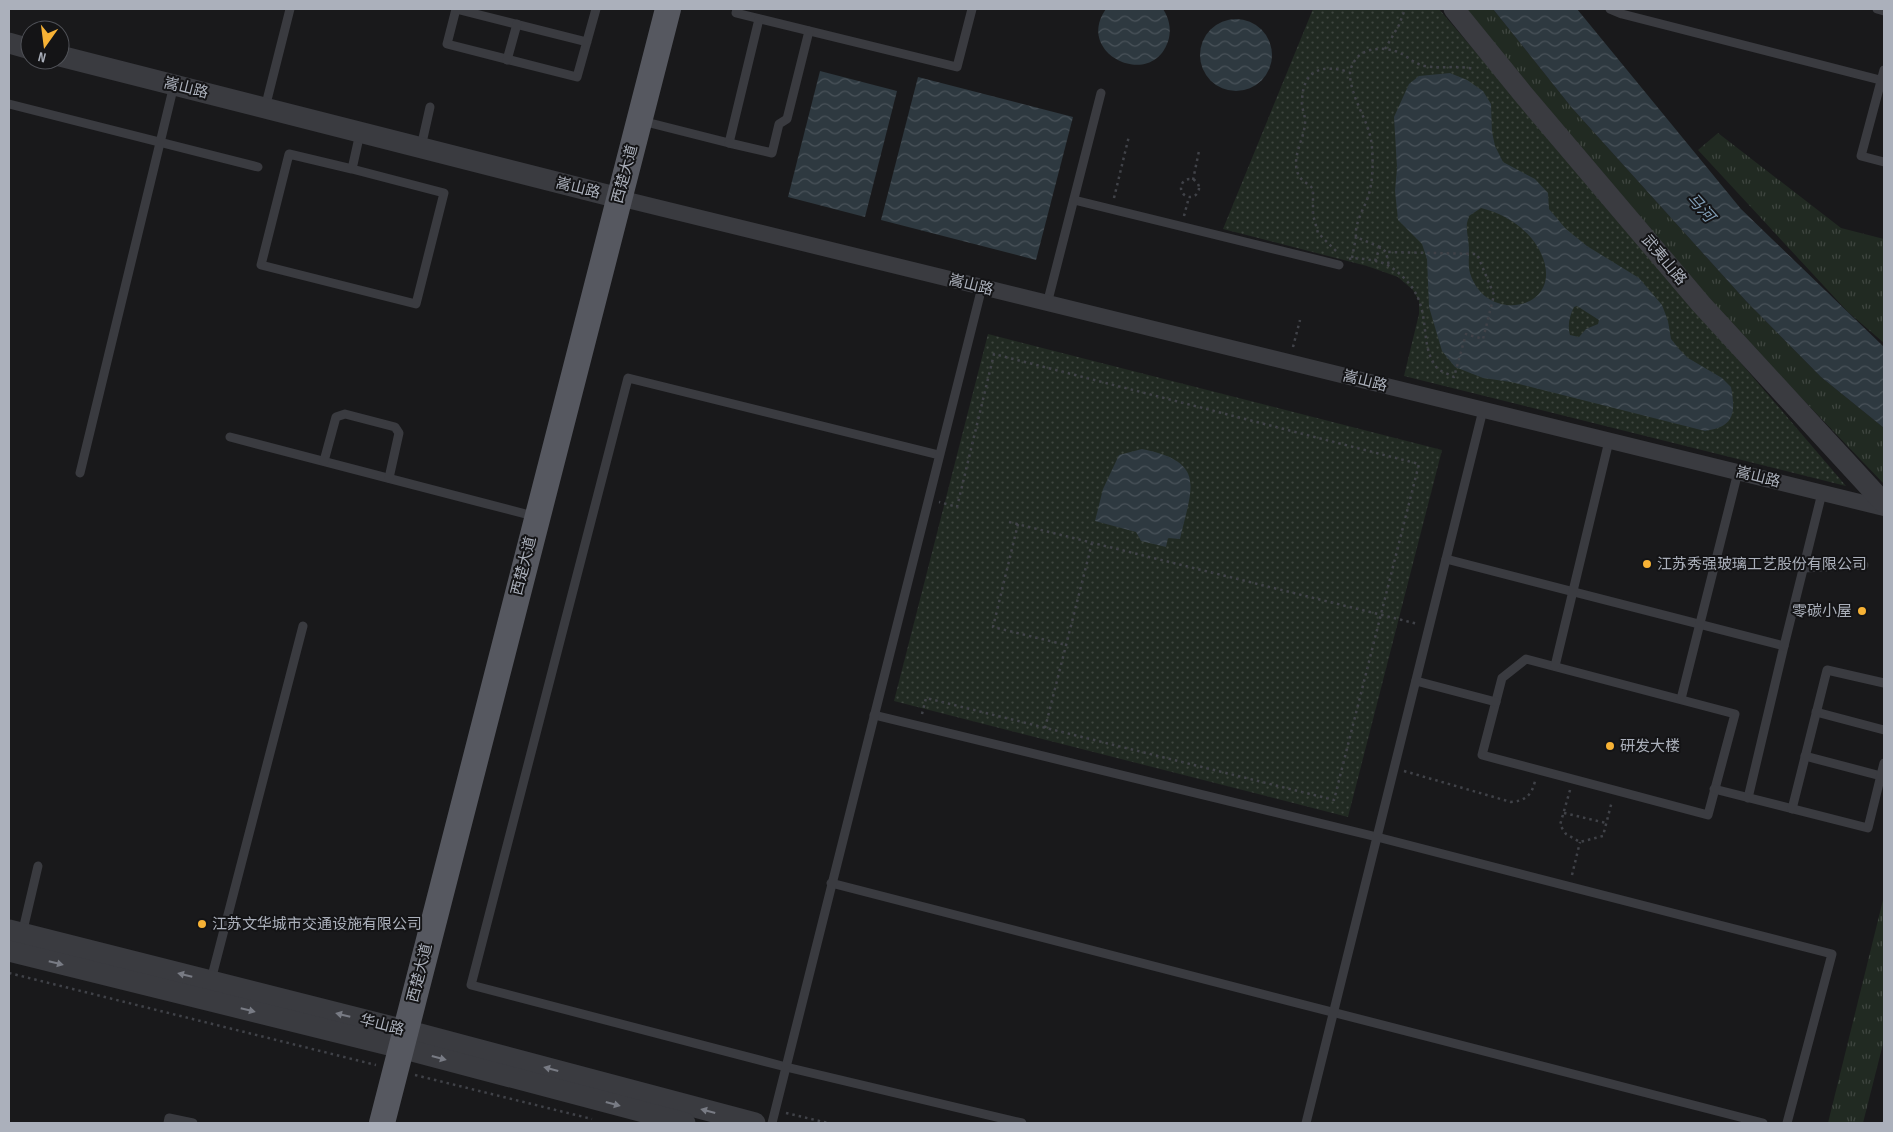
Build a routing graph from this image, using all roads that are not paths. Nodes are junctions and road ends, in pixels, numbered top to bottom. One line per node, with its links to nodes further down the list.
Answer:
1 (290, 9): 22 (lane)
2 (596, 9): 13 (lane)
3 (668, 9): 23 (main road, 西楚大道)
4 (737, 9): 10 (lane)
5 (972, 9): 12 (lane)
6 (1454, 9): 45 (street, 武夷山路)
7 (1610, 9): 17 (lane)
8 (1877, 9): 9 (lane)
9 (1884, 11)
10 (759, 19): 12 (lane); 26 (lane)
11 (517, 24): 13 (lane); 15 (lane); 15 (lane)
12 (809, 31): 26 (lane)
13 (587, 42): 15 (lane)
14 (70, 59): 18 (street, 嵩山路)
15 (508, 60)
16 (1884, 70): 17 (lane)
17 (1883, 81): 28 (lane)
18 (174, 85): 22 (street, 嵩山路); 25 (lane)
19 (1101, 93): 32 (lane)
20 (9, 104): 25 (lane)
21 (430, 107): 27 (lane)
22 (265, 108): 24 (street, 嵩山路)
23 (639, 120): 26 (lane); 31 (main road, 西楚大道)
24 (360, 132): 27 (street, 嵩山路); 30 (lane)
25 (160, 143): 29 (lane); 42 (lane)
26 (729, 143)
27 (420, 148): 31 (street, 嵩山路)
28 (1884, 162)
29 (258, 167)
30 (352, 169): 30 (lane)
31 (619, 198): 34 (street, 嵩山路); 47 (main road, 西楚大道)
32 (1074, 200): 33 (lane); 35 (lane)
33 (1339, 265)
34 (982, 287): 35 (street, 嵩山路); 39 (lane)
35 (1048, 304): 36 (street, 嵩山路)
36 (1483, 410): 38 (street, 嵩山路); 48 (lane)
37 (230, 437): 40 (lane)
38 (1609, 441): 41 (street, 嵩山路); 51 (lane)
39 (939, 455): 61 (lane); 77 (lane)
40 (324, 461): 43 (lane); 43 (lane)
41 (1738, 472): 44 (street, 嵩山路); 52 (lane)
42 (80, 473)
43 (389, 478): 47 (lane)
44 (1822, 493): 46 (street, 嵩山路); 50 (lane)
45 (1884, 503)
46 (1884, 508)
47 (537, 517): 76 (main road, 西楚大道)
48 (1446, 559): 51 (lane); 56 (lane)
49 (1864, 566): 50 (lane)
50 (1804, 568): 54 (lane)
51 (1572, 592): 52 (lane); 55 (lane)
52 (1700, 624): 54 (lane); 58 (lane)
53 (303, 626): 74 (lane)
54 (1784, 646): 67 (lane)
55 (1555, 666): 58 (lane); 59 (lane)
56 (1416, 681): 59 (lane); 69 (lane)
57 (1884, 683): 60 (lane)
58 (1681, 700): 66 (lane)
59 (1496, 702): 66 (lane)
60 (1816, 712): 62 (lane); 63 (lane)
61 (874, 714): 69 (lane); 71 (lane)
62 (1884, 730)
63 (1805, 756): 65 (lane); 68 (lane)
64 (1884, 763): 65 (lane)
65 (1881, 776): 68 (lane)
66 (1714, 789): 67 (lane)
67 (1748, 798): 68 (lane)
68 (1792, 809)
69 (1377, 837): 75 (lane); 87 (lane)
70 (38, 866): 72 (lane)
71 (830, 883): 75 (lane); 77 (lane)
72 (15, 932): 74 (street, 华山路, one-way to 72)
73 (9, 951): 74 (street, 华山路, one-way to 74)
74 (208, 991): 76 (street, 华山路)
75 (1334, 1012): 85 (lane); 86 (lane)
76 (400, 1049): 80 (main road, 西楚大道); 81 (street, 华山路, one-way to 81); 82 (street, 华山路, one-way to 76)
77 (786, 1067): 83 (lane); 84 (lane)
78 (168, 1123): 79 (lane)
79 (192, 1123)
80 (382, 1123)
81 (685, 1123)
82 (755, 1123)
83 (772, 1123)
84 (1022, 1123)
85 (1306, 1123)
86 (1763, 1123)
87 (1787, 1123)

